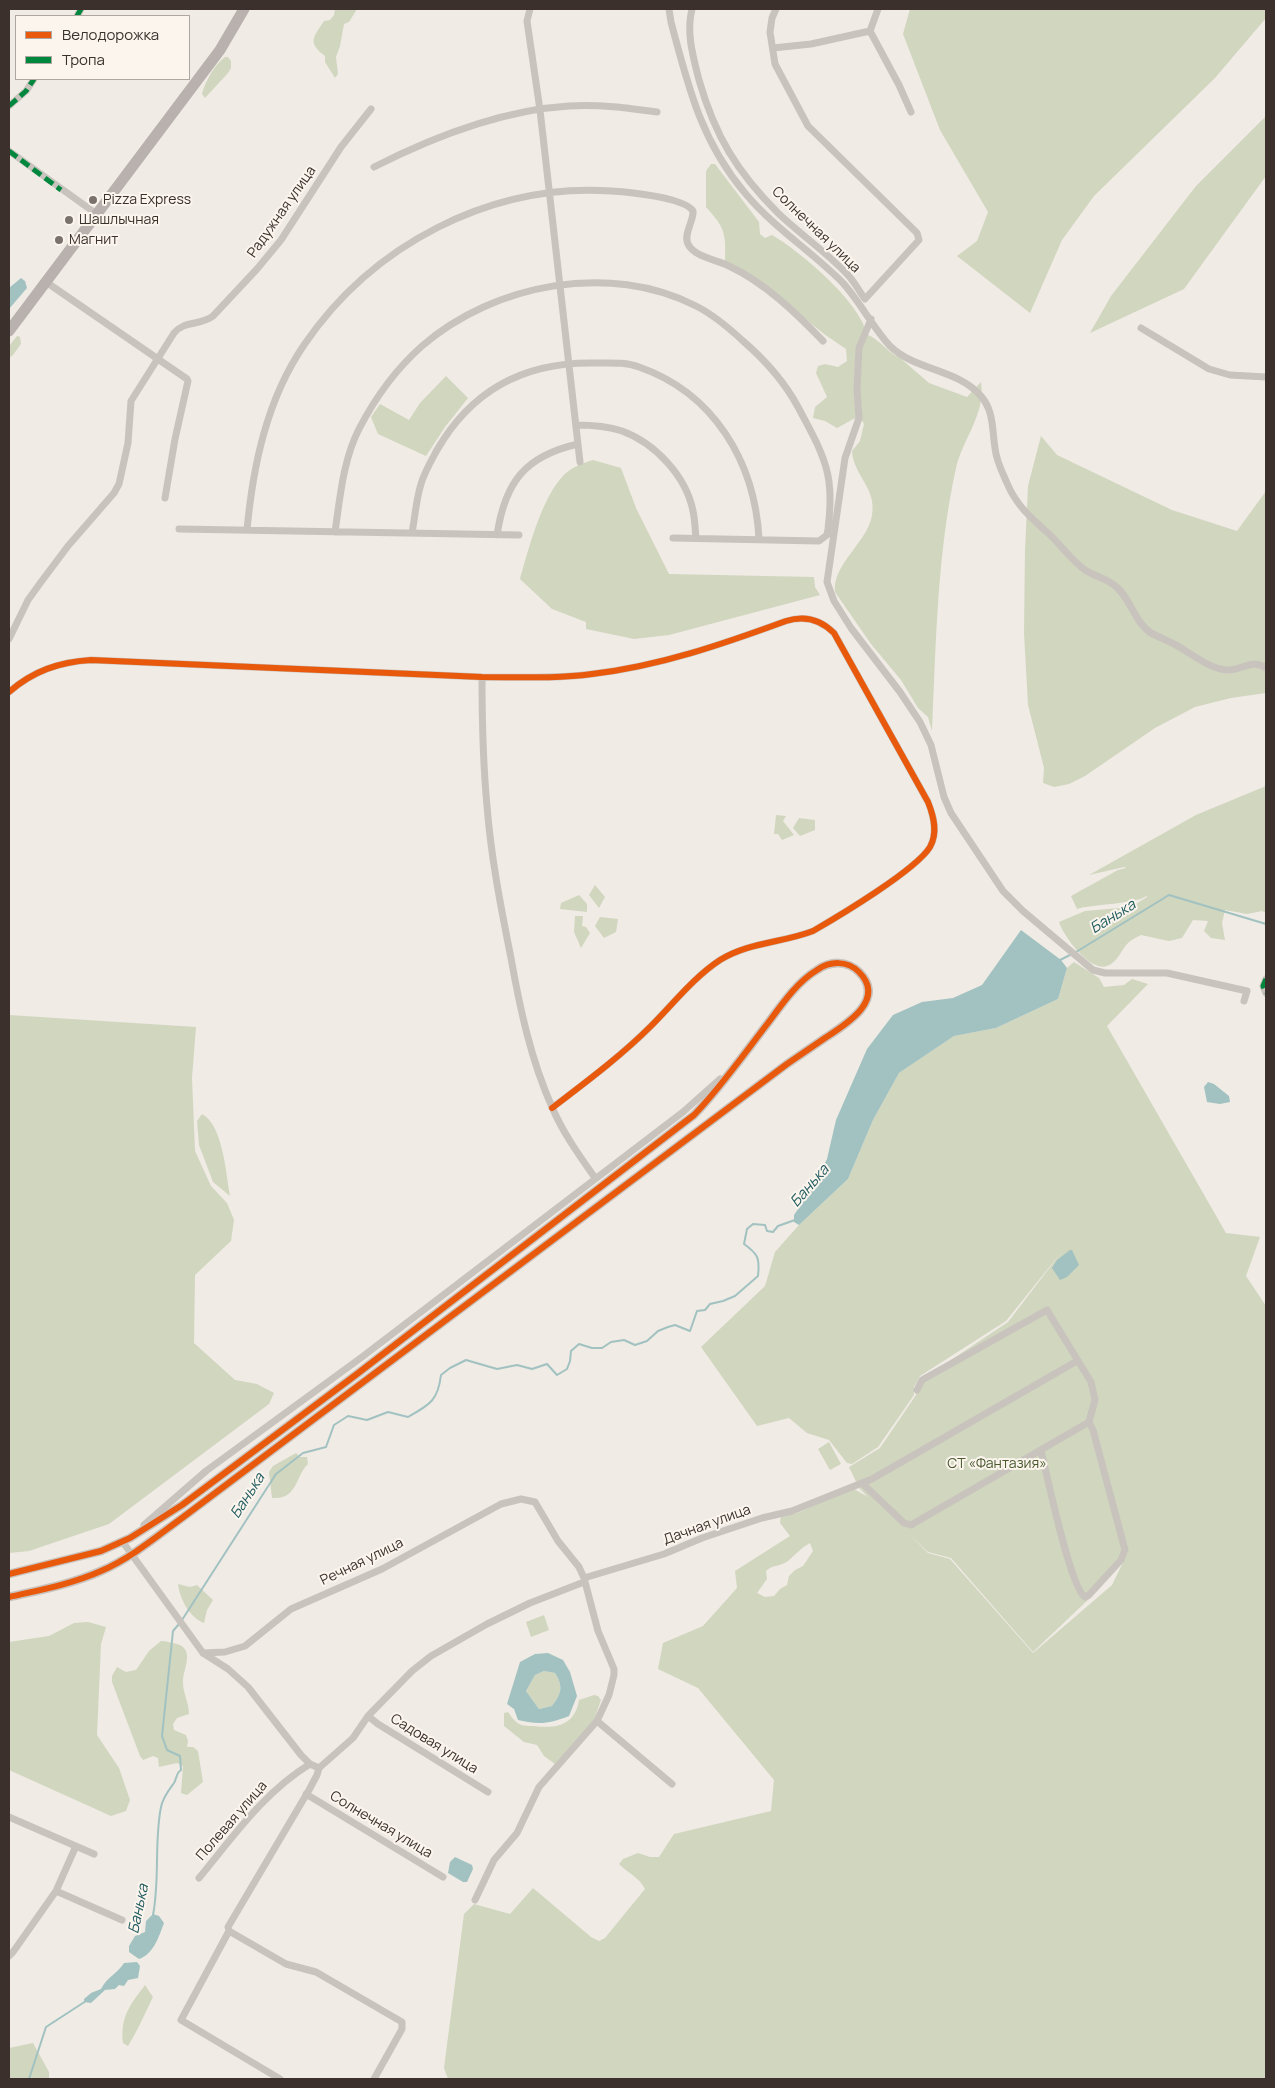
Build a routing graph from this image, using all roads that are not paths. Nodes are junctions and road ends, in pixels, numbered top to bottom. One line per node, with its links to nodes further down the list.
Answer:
1 (244, 9): 18 (main road)
2 (530, 9): 12 (street)
3 (669, 9): 21 (street)
4 (692, 9): 8 (street, Солнечная улица)
5 (776, 9): 8 (street, Солнечная улица)
6 (878, 9): 7 (street)
7 (870, 31): 8 (street); 14 (street)
8 (773, 48)
9 (33, 80): 10 (street)
10 (9, 106)
11 (371, 109): 25 (street, Радужная улица)
12 (540, 110): 13 (street); 16 (street); 17 (street)
13 (657, 112)
14 (911, 112)
15 (9, 151): 18 (street)
16 (374, 166)
17 (548, 193): 20 (street); 24 (street); 33 (street)
18 (98, 215): 19 (main road)
19 (46, 282): 23 (main road); 25 (street)
20 (560, 286): 26 (street); 34 (street); 40 (street)
21 (871, 320): 42 (street); 47 (street)
22 (1141, 328): 27 (street)
23 (9, 331)
24 (822, 341)
25 (159, 358): 31 (street); 41 (street, Радужная улица)
26 (569, 362): 28 (street); 35 (street); 40 (street)
27 (1266, 377)
28 (576, 425): 29 (street); 39 (street)
29 (578, 444): 30 (street); 36 (street)
30 (580, 462)
31 (165, 498)
32 (179, 528): 33 (street)
33 (247, 530): 34 (street)
34 (335, 532): 35 (street)
35 (412, 533): 36 (street)
36 (497, 535): 37 (street)
37 (519, 535)
38 (673, 538): 39 (street)
39 (696, 538): 40 (street)
40 (758, 540)
41 (9, 639)
42 (1266, 668)
43 (482, 677): 44 (street); 49 (street); 49 (street)
44 (9, 692)
45 (1266, 979): 46 (street)
46 (1266, 993)
47 (1244, 1002)
48 (735, 1065): 50 (street); 56 (street); 57 (street)
49 (552, 1108): 50 (street)
50 (595, 1178): 56 (street)
51 (1077, 1361): 52 (street); 53 (street); 55 (street, Дачная улица)
52 (917, 1390)
53 (1089, 1422): 54 (street); 54 (street)
54 (1041, 1451): 55 (street)
55 (862, 1483): 59 (street, Дачная улица)
56 (126, 1540): 57 (street); 58 (street)
57 (131, 1554): 60 (street); 61 (street)
58 (9, 1574)
59 (584, 1580): 61 (street, Речная улица); 62 (street, Дачная улица); 63 (street)
60 (9, 1597)
61 (203, 1653): 64 (street)
62 (368, 1716): 65 (street, Дачная улица); 67 (street, Садовая улица)
63 (597, 1721): 66 (street); 75 (street)
64 (310, 1764): 65 (street); 73 (street, Полевая улица)
65 (319, 1768): 68 (street)
66 (672, 1784)
67 (488, 1792)
68 (306, 1794): 72 (street, Солнечная улица); 77 (street)
69 (9, 1817): 70 (street)
70 (76, 1846): 71 (street); 74 (street)
71 (94, 1854)
72 (444, 1877)
73 (199, 1878)
74 (56, 1891): 76 (street); 78 (street)
75 (475, 1900)
76 (122, 1920)
77 (229, 1931): 79 (street); 80 (street)
78 (9, 1956)
79 (280, 2079)
80 (374, 2079)

